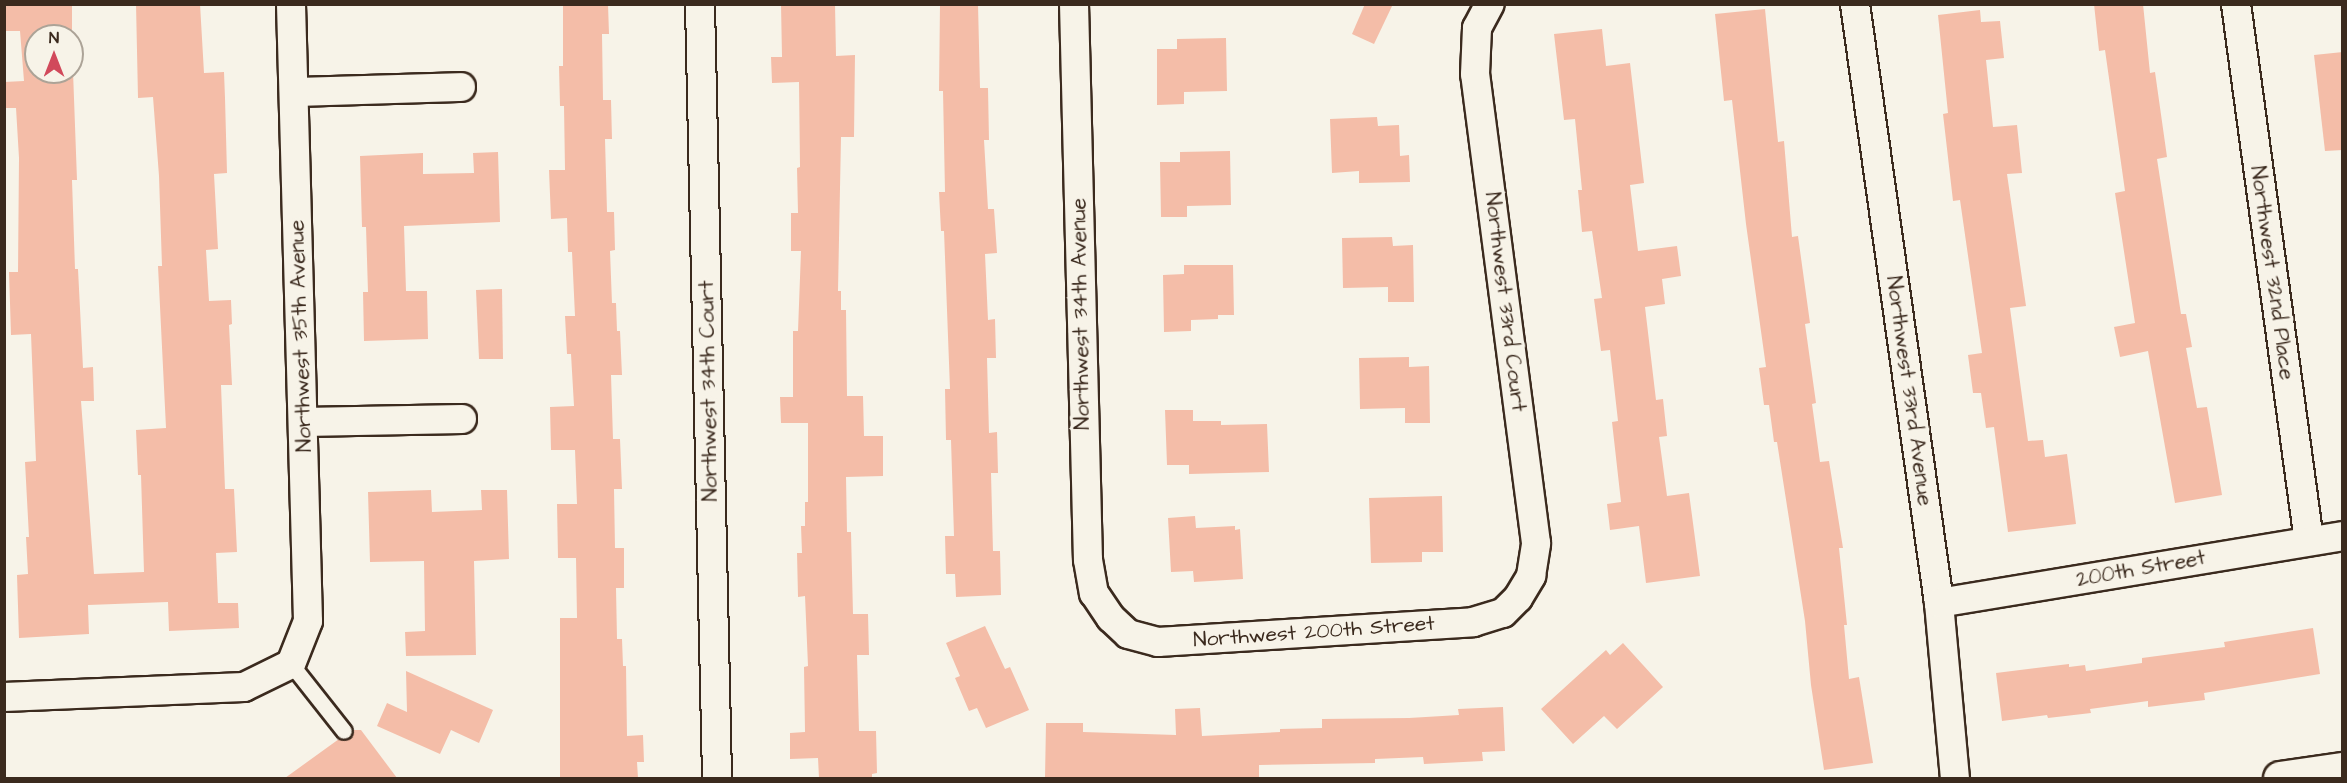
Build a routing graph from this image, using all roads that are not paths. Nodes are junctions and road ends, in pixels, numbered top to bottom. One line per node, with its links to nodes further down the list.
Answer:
1 (291, 4): 8 (street, Northwest 35th Avenue)
2 (700, 4): 20 (street, Northwest 34th Court)
3 (1074, 4): 15 (street, Northwest 34th Avenue)
4 (1491, 4): 13 (street, Northwest 33rd Court)
5 (1855, 4): 14 (street, Northwest 33rd Avenue)
6 (2236, 4): 12 (street, Northwest 32nd Place)
7 (461, 87): 8 (street)
8 (294, 92): 10 (street, Northwest 35th Avenue)
9 (462, 419): 10 (street)
10 (304, 422): 16 (street, Northwest 35th Avenue)
11 (2343, 536): 12 (street, 200th Street)
12 (2309, 541): 14 (street, 200th Street)
13 (1518, 598): 15 (street, Northwest 200th Street)
14 (1939, 603): 21 (street, Northwest 33rd Avenue)
15 (1111, 618)
16 (291, 664): 17 (street); 18 (lane)
17 (4, 697)
18 (344, 731)
19 (2343, 769): 22 (main road)
20 (717, 778)
21 (1955, 778)
22 (2280, 778)

